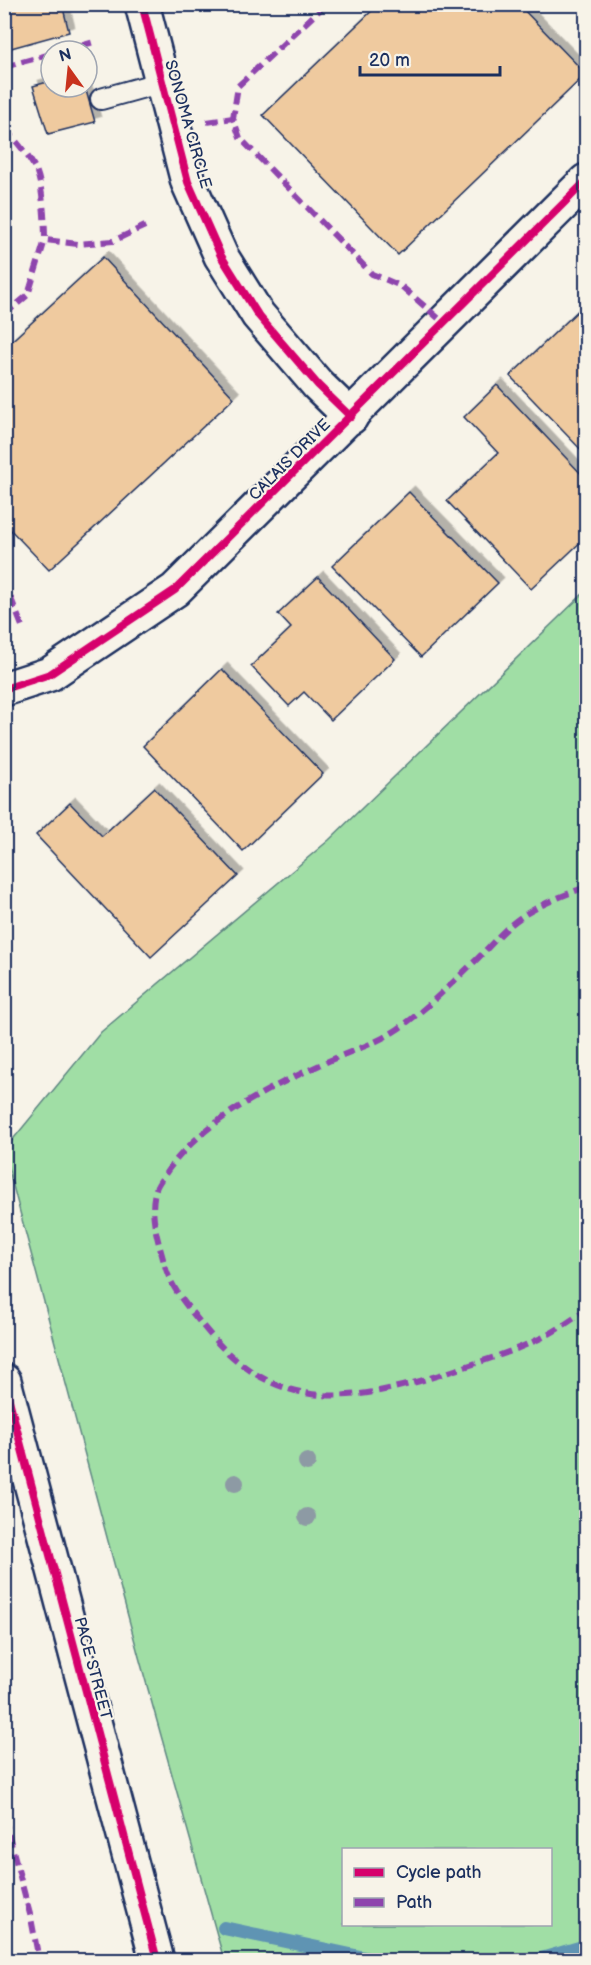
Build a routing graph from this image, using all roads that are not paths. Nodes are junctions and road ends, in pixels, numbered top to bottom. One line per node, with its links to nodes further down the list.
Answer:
1 (142, 4): 2 (street, SONOMA CIRCLE)
2 (162, 82): 3 (lane); 5 (street, SONOMA CIRCLE)
3 (101, 99)
4 (586, 181): 5 (street, CALAIS DRIVE)
5 (351, 417): 6 (street, CALAIS DRIVE)
6 (4, 689)
7 (4, 1381): 8 (street, PACE STREET)
8 (157, 1960)

